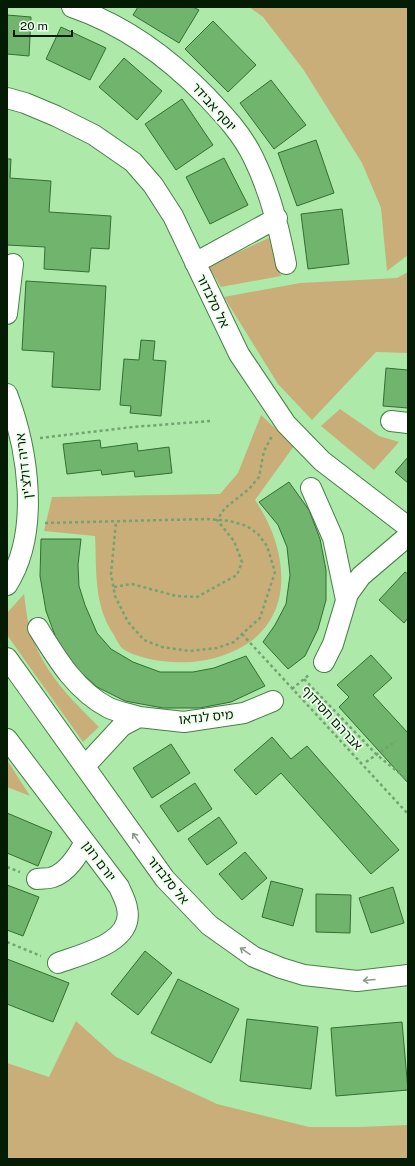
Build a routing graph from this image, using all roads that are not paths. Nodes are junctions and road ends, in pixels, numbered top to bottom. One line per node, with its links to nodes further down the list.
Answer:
1 (72, 7): 3 (street, יוסף אבידר)
2 (7, 98): 4 (street, אל סלבדור)
3 (277, 218): 4 (street); 6 (street, יוסף אבידר)
4 (195, 263): 10 (street, אל סלבדור)
5 (13, 264): 7 (street)
6 (286, 264)
7 (7, 314)
8 (7, 394): 12 (street, אריה דולצ'ין)
9 (311, 488): 13 (street)
10 (408, 527)
11 (408, 536): 13 (street)
12 (7, 585)
13 (346, 600): 16 (street)
14 (38, 628): 18 (street, מיס לנדאו)
15 (7, 658): 20 (street, אל סלבדור)
16 (324, 662)
17 (273, 701): 18 (street, מיס לנדאו)
18 (139, 717): 20 (street)
19 (7, 739): 21 (street, יורם רונן)
20 (85, 766): 24 (street, אל סלבדור, one-way to 20)
21 (85, 842): 22 (street); 23 (street, יורם רונן)
22 (37, 879)
23 (58, 963)
24 (408, 975)

